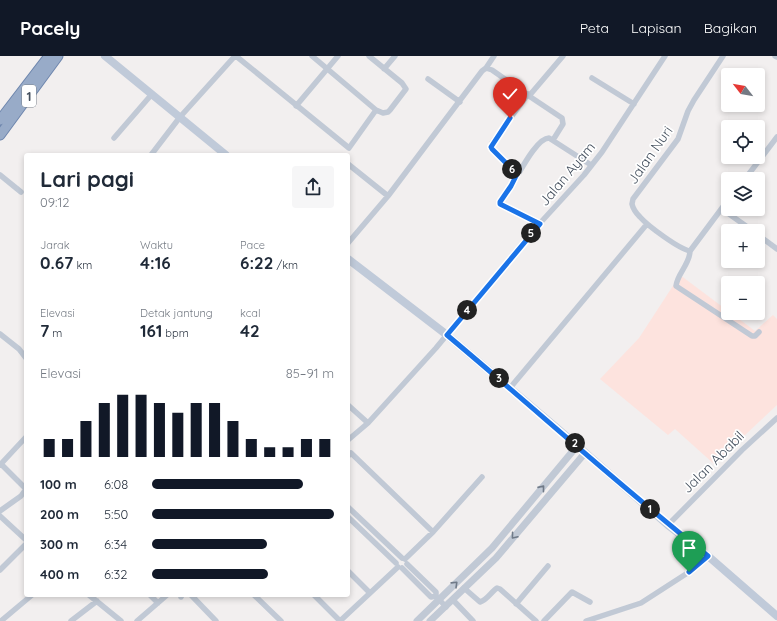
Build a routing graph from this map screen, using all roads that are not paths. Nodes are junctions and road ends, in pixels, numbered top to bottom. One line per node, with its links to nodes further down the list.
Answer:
1 (49, 56): 25 (highway, 1)
2 (58, 56): 26 (highway, 1)
3 (105, 56): 18 (main road)
4 (235, 56): 22 (street); 24 (street)
5 (312, 56): 14 (street)
6 (338, 56): 14 (street)
7 (369, 56): 15 (street)
8 (395, 56): 15 (street)
9 (494, 56): 13 (street)
10 (563, 56): 19 (street)
11 (665, 56): 21 (street, Jalan Ayam)
12 (723, 56): 42 (street, Jalan Nuri)
13 (486, 68): 19 (street); 20 (street)
14 (327, 69): 22 (street); 23 (street)
15 (384, 69): 23 (street)
16 (592, 78): 21 (street)
17 (428, 79): 20 (street)
18 (152, 94): 24 (main road); 28 (street)
19 (528, 95): 29 (street); 35 (street)
20 (460, 102): 38 (street)
21 (634, 104): 32 (street, Jalan Ayam)
22 (296, 106): 23 (street)
23 (376, 110)
24 (180, 117): 30 (street); 31 (main road)
25 (0, 120)
26 (0, 135)
27 (777, 137): 34 (street)
28 (114, 138)
29 (553, 140): 32 (street); 35 (street)
30 (153, 153)
31 (224, 153)
32 (591, 165): 41 (street, Jalan Ayam)
33 (350, 166): 38 (street)
34 (750, 172)
35 (517, 174): 41 (street)
36 (0, 175): 37 (street)
37 (21, 192)
38 (388, 196): 45 (street)
39 (721, 210): 47 (street)
40 (732, 216): 43 (street)
41 (540, 224): 51 (street, Jalan Ayam)
42 (647, 224): 47 (street, Jalan Nuri); 53 (street)
43 (743, 224)
44 (765, 240): 46 (street)
45 (350, 241)
46 (777, 248)
47 (690, 251): 49 (street)
48 (350, 261): 51 (main road)
49 (759, 332)
50 (0, 334): 52 (street)
51 (447, 335): 53 (main road); 56 (street, Jalan Ayam)
52 (24, 355)
53 (510, 388): 59 (main road)
54 (350, 407): 56 (street)
55 (777, 418): 71 (street, Jalan Ababil)
56 (368, 423): 57 (street, Jalan Ayam)
57 (350, 438)
58 (24, 439): 62 (street)
59 (577, 446): 60 (main road); 66 (street, one-way to 59)
60 (585, 453): 68 (street); 71 (main road)
61 (350, 455): 73 (street)
62 (0, 464): 64 (street)
63 (482, 477): 73 (street)
64 (24, 487)
65 (24, 492): 69 (street)
66 (525, 509): 68 (street); 95 (street, one-way to 66)
67 (350, 510): 72 (street)
68 (532, 515): 86 (street, one-way to 86)
69 (0, 516): 75 (street)
70 (350, 519): 74 (street)
71 (668, 525): 79 (main road)
72 (371, 529): 74 (street); 76 (street)
73 (433, 532): 80 (street)
74 (366, 534): 78 (street)
75 (24, 538)
76 (388, 545): 78 (street); 80 (street)
77 (24, 546): 82 (street)
78 (383, 550): 80 (street)
79 (708, 556): 102 (main road); 115 (street)
80 (402, 563): 84 (street); 85 (street); 87 (street)
81 (548, 566): 100 (street)
82 (0, 570)
83 (350, 573): 87 (street)
84 (422, 579): 85 (street); 95 (street)
85 (417, 584): 95 (street)
86 (464, 588): 96 (street); 100 (street)
87 (370, 593): 109 (street)
88 (30, 597): 103 (street)
89 (92, 597): 97 (street)
90 (152, 597): 98 (street)
91 (164, 597): 98 (street)
92 (193, 597): 107 (street)
93 (256, 597): 108 (street)
94 (316, 597): 109 (street)
95 (437, 598): 101 (street); 110 (street)
96 (453, 600): 101 (street); 112 (street)
97 (97, 601): 104 (street); 105 (street)
98 (158, 602): 106 (street)
99 (590, 602): 114 (street)
100 (516, 604): 113 (street)
101 (446, 607): 111 (street)
102 (777, 616)
103 (3, 620)
104 (71, 621)
105 (121, 621)
106 (137, 621)
107 (216, 621)
108 (281, 621)
109 (340, 621)
110 (417, 621)
111 (430, 621)
112 (473, 621)
113 (536, 621)
114 (544, 621)
115 (586, 621)

